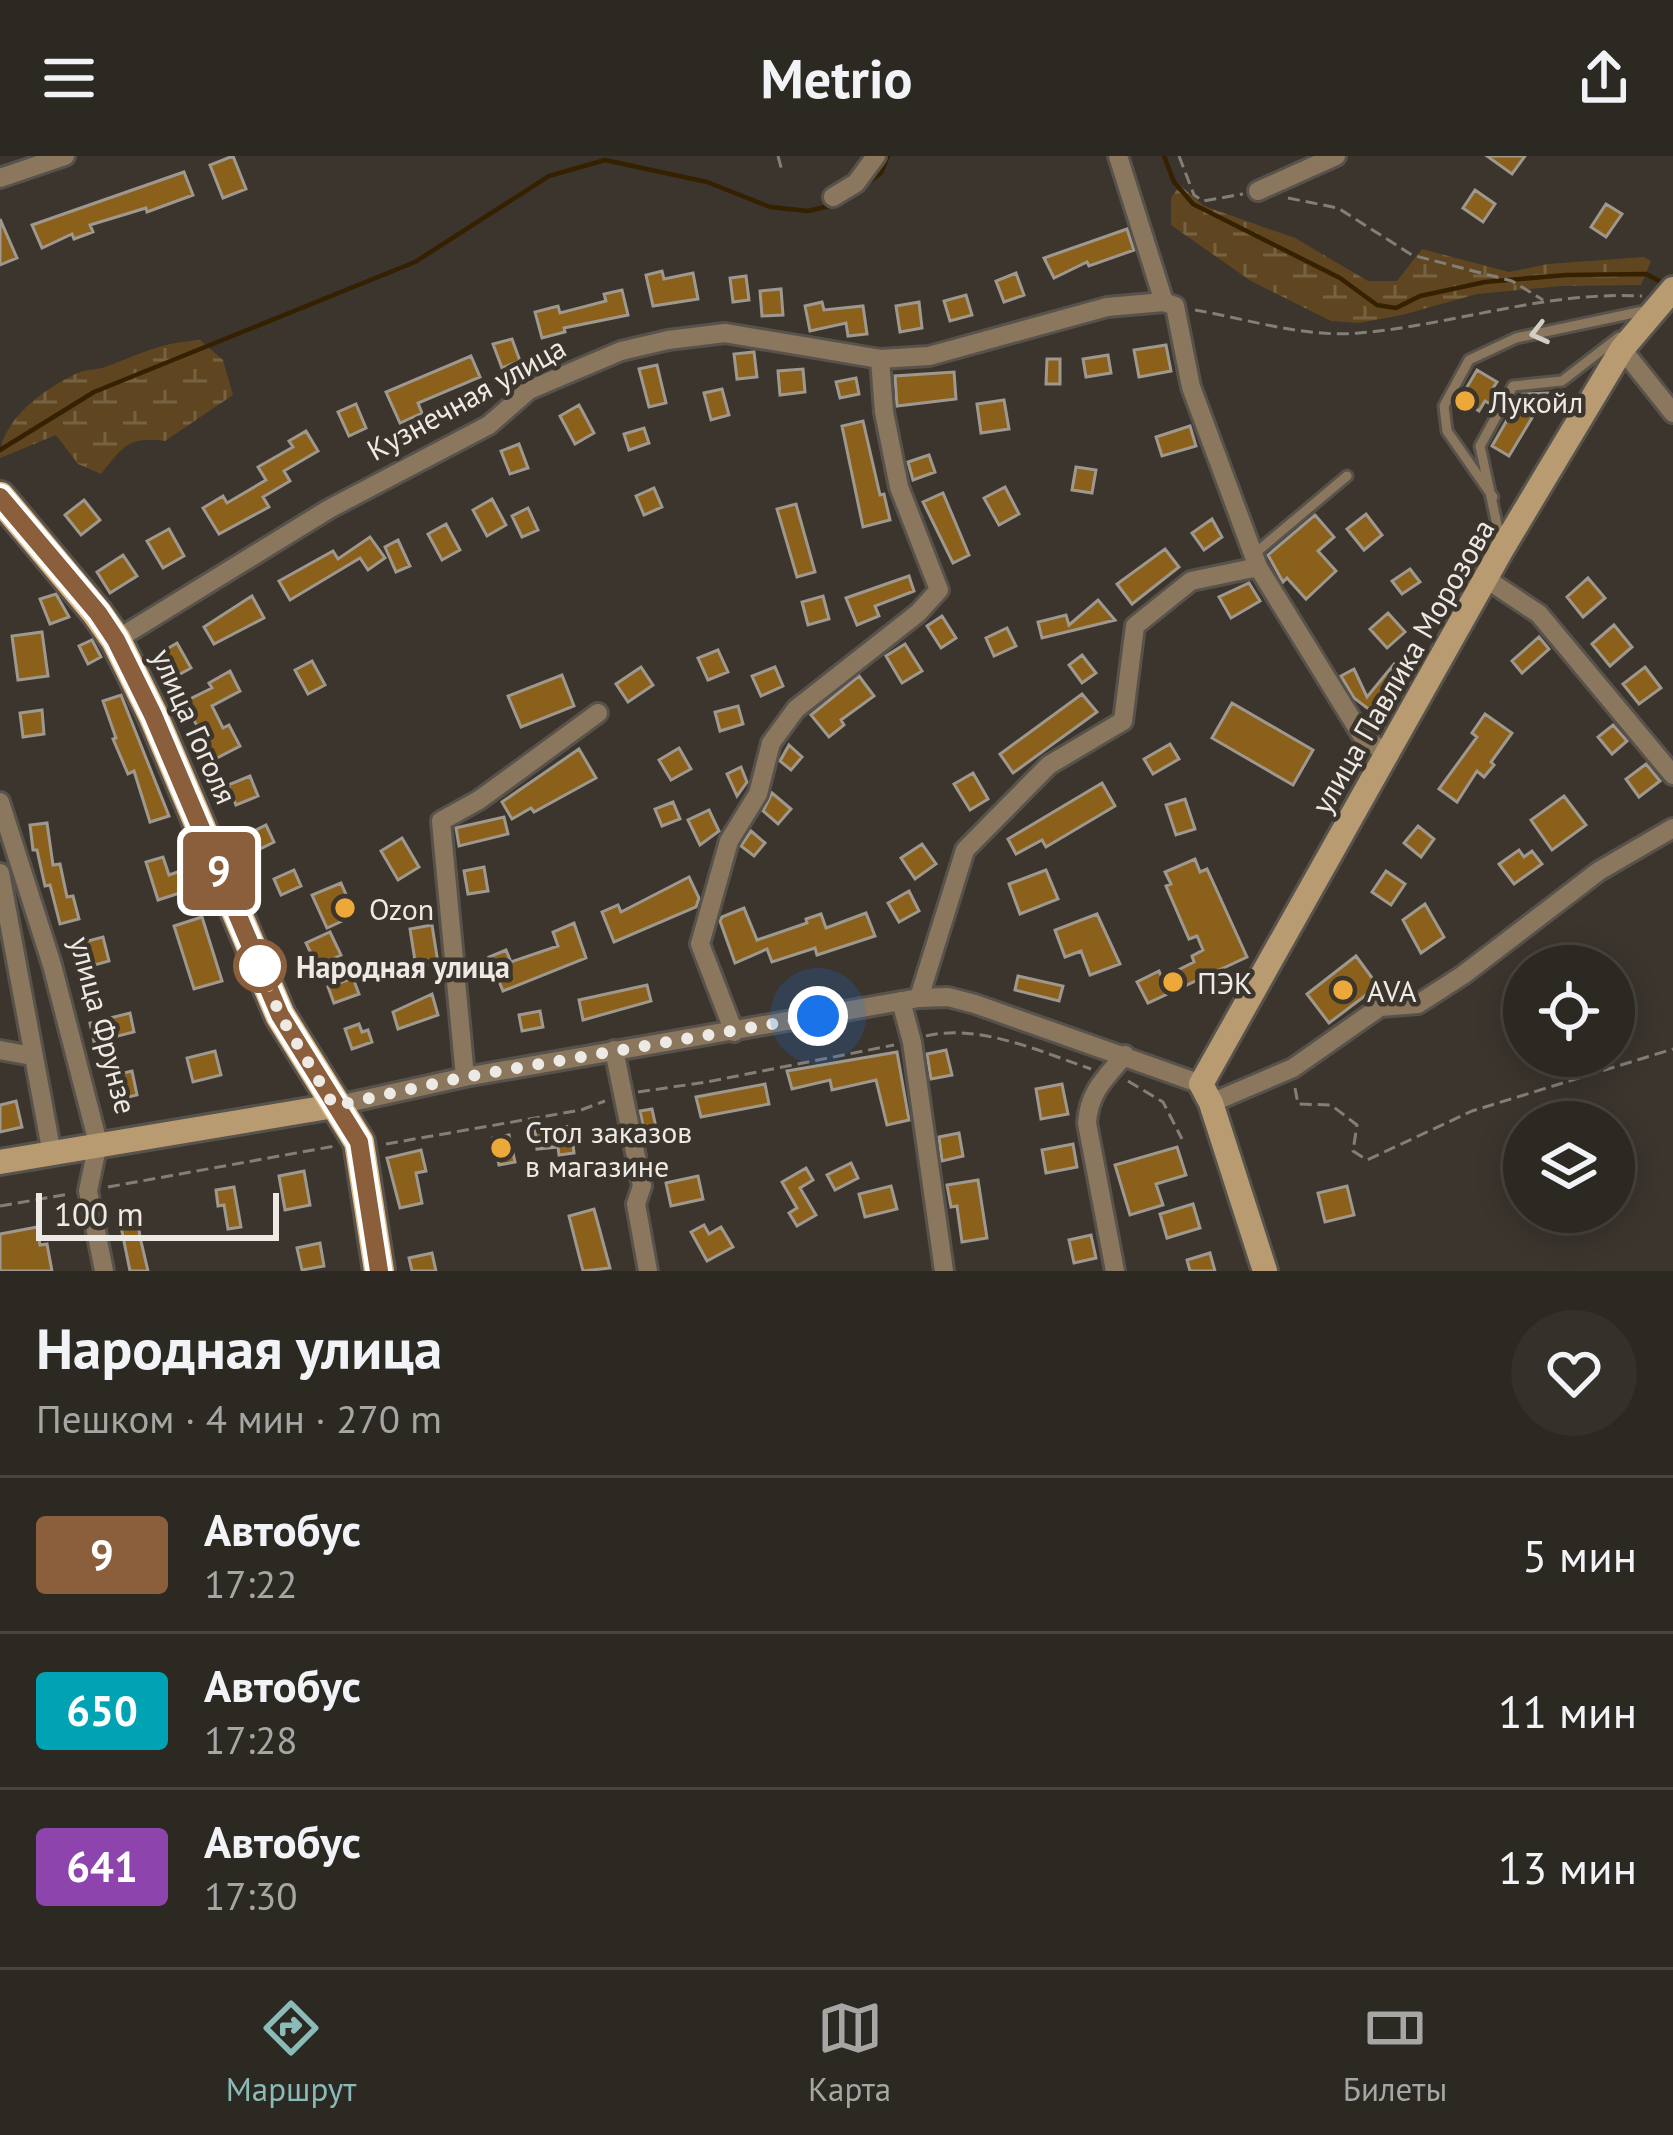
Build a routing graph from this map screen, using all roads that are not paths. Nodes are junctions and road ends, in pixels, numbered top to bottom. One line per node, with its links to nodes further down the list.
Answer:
1 (65, 156): 5 (street)
2 (876, 156): 7 (street)
3 (1118, 156): 8 (street)
4 (1336, 156): 6 (street)
5 (0, 178)
6 (1258, 191)
7 (833, 197)
8 (1169, 304): 11 (street, Кузнечная улица); 17 (street)
9 (1659, 304): 10 (street, улица Павлика Морозова); 14 (lane); 14 (lane, one-way to 14)
10 (1622, 349): 12 (street); 16 (street, улица Павлика Морозова)
11 (880, 359): 19 (street, Кузнечная улица); 27 (street)
12 (1673, 413)
13 (1347, 476): 17 (lane)
14 (1493, 497): 16 (lane)
15 (1, 501): 19 (main road, улица Гоголя)
16 (1502, 549): 18 (street, улица Павлика Морозова)
17 (1256, 561): 21 (street); 26 (street)
18 (1485, 578): 21 (street, улица Павлика Морозова); 22 (street)
19 (116, 640): 34 (main road, улица Гоголя)
20 (598, 713): 32 (street)
21 (1386, 752): 33 (street, улица Павлика Морозова)
22 (1673, 775)
23 (1, 816): 35 (street, улица Фрунзе)
24 (1673, 828): 33 (street)
25 (0, 873): 30 (street)
26 (910, 999): 27 (street); 31 (street); 41 (street)
27 (734, 1032): 29 (street)
28 (0, 1050): 30 (street)
29 (614, 1051): 32 (street); 40 (street)
30 (32, 1055): 36 (street)
31 (1125, 1055): 33 (street); 42 (street)
32 (465, 1077): 34 (street)
33 (1206, 1093): 43 (street)
34 (334, 1106): 35 (street); 39 (main road, улица Гоголя)
35 (98, 1143): 36 (street); 38 (street, улица Фрунзе)
36 (52, 1154): 37 (street)
37 (0, 1162)
38 (104, 1271)
39 (380, 1271)
40 (648, 1271)
41 (944, 1271)
42 (1115, 1271)
43 (1264, 1271)

